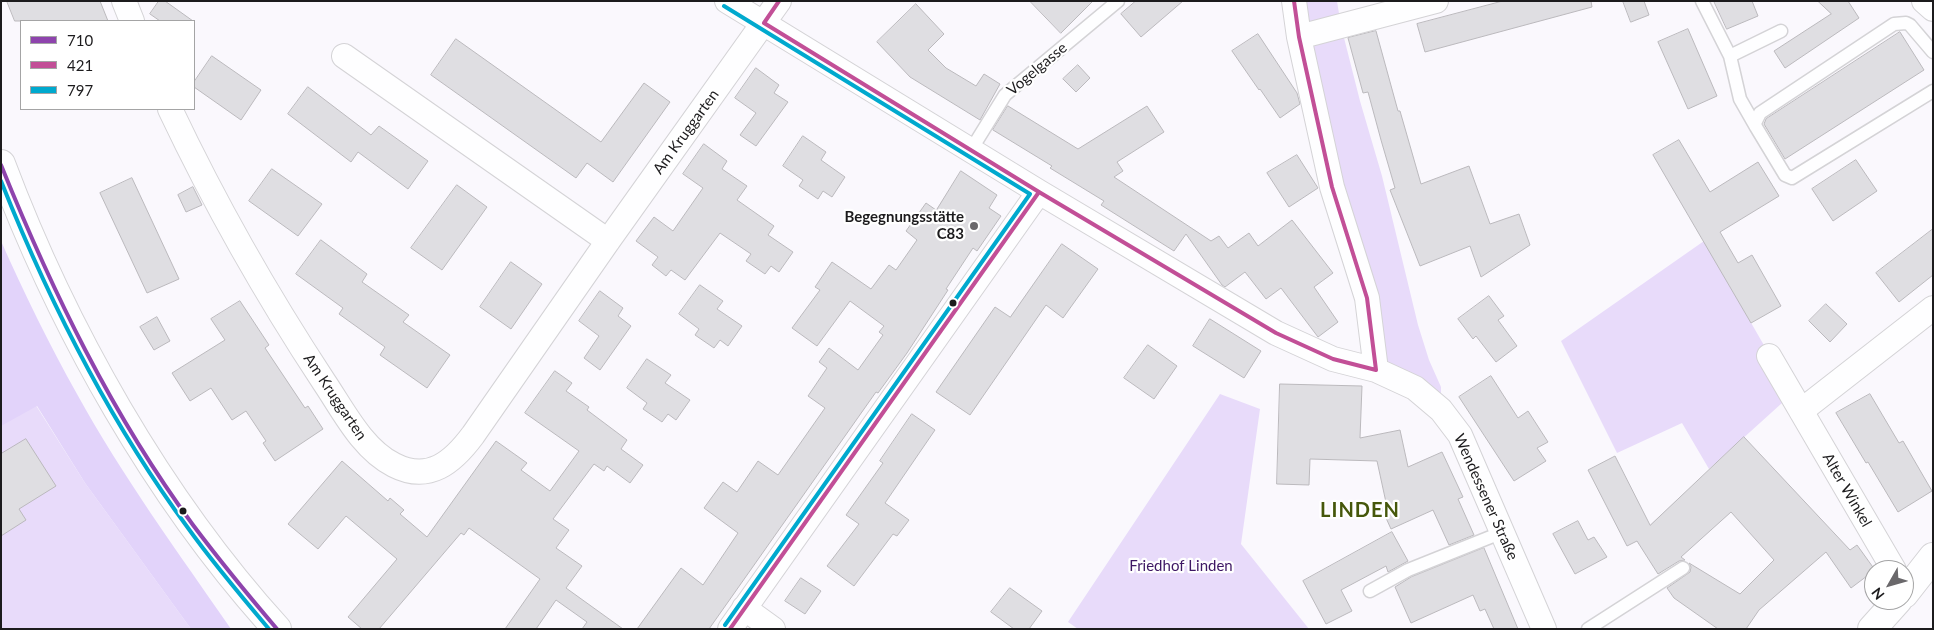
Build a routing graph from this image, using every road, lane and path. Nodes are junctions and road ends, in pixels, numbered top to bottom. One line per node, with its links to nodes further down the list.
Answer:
1 (124, 1): 10 (street)
2 (727, 1): 11 (street, Wendessener Straße)
3 (779, 1): 11 (street, Am Kruggarten)
4 (1118, 1): 20 (lane, Vogelgasse)
5 (1294, 1): 13 (street)
6 (1436, 1): 13 (street)
7 (1702, 1): 16 (lane)
8 (1924, 1): 9 (street)
9 (1933, 9)
10 (132, 20)
11 (764, 23): 20 (street, Wendessener Straße); 23 (street, Am Kruggarten)
12 (1782, 31): 16 (lane)
13 (1299, 37): 26 (street)
14 (1933, 52): 19 (lane)
15 (344, 56): 23 (street)
16 (1730, 56): 19 (lane)
17 (1933, 91): 19 (lane)
18 (171, 110): 23 (street, Am Kruggarten)
19 (1756, 128)
20 (971, 150): 22 (street, Wendessener Straße)
21 (1, 164): 36 (main road)
22 (1039, 192): 26 (street, Wendessener Straße); 34 (street)
23 (608, 241)
24 (1933, 308): 27 (street)
25 (1769, 356): 27 (street, Alter Winkel)
26 (1376, 370): 28 (street, Wendessener Straße)
27 (1802, 411): 30 (street, Alter Winkel)
28 (1502, 532): 33 (lane); 39 (street, Wendessener Straße)
29 (1933, 557): 32 (main road)
30 (1885, 560)
31 (1684, 568): 40 (lane)
32 (1914, 576)
33 (1370, 591)
34 (744, 608): 37 (street); 38 (street)
35 (1886, 610): 41 (main road)
36 (277, 629)
37 (730, 629)
38 (773, 629)
39 (1544, 629)
40 (1588, 629)
41 (1872, 629)

